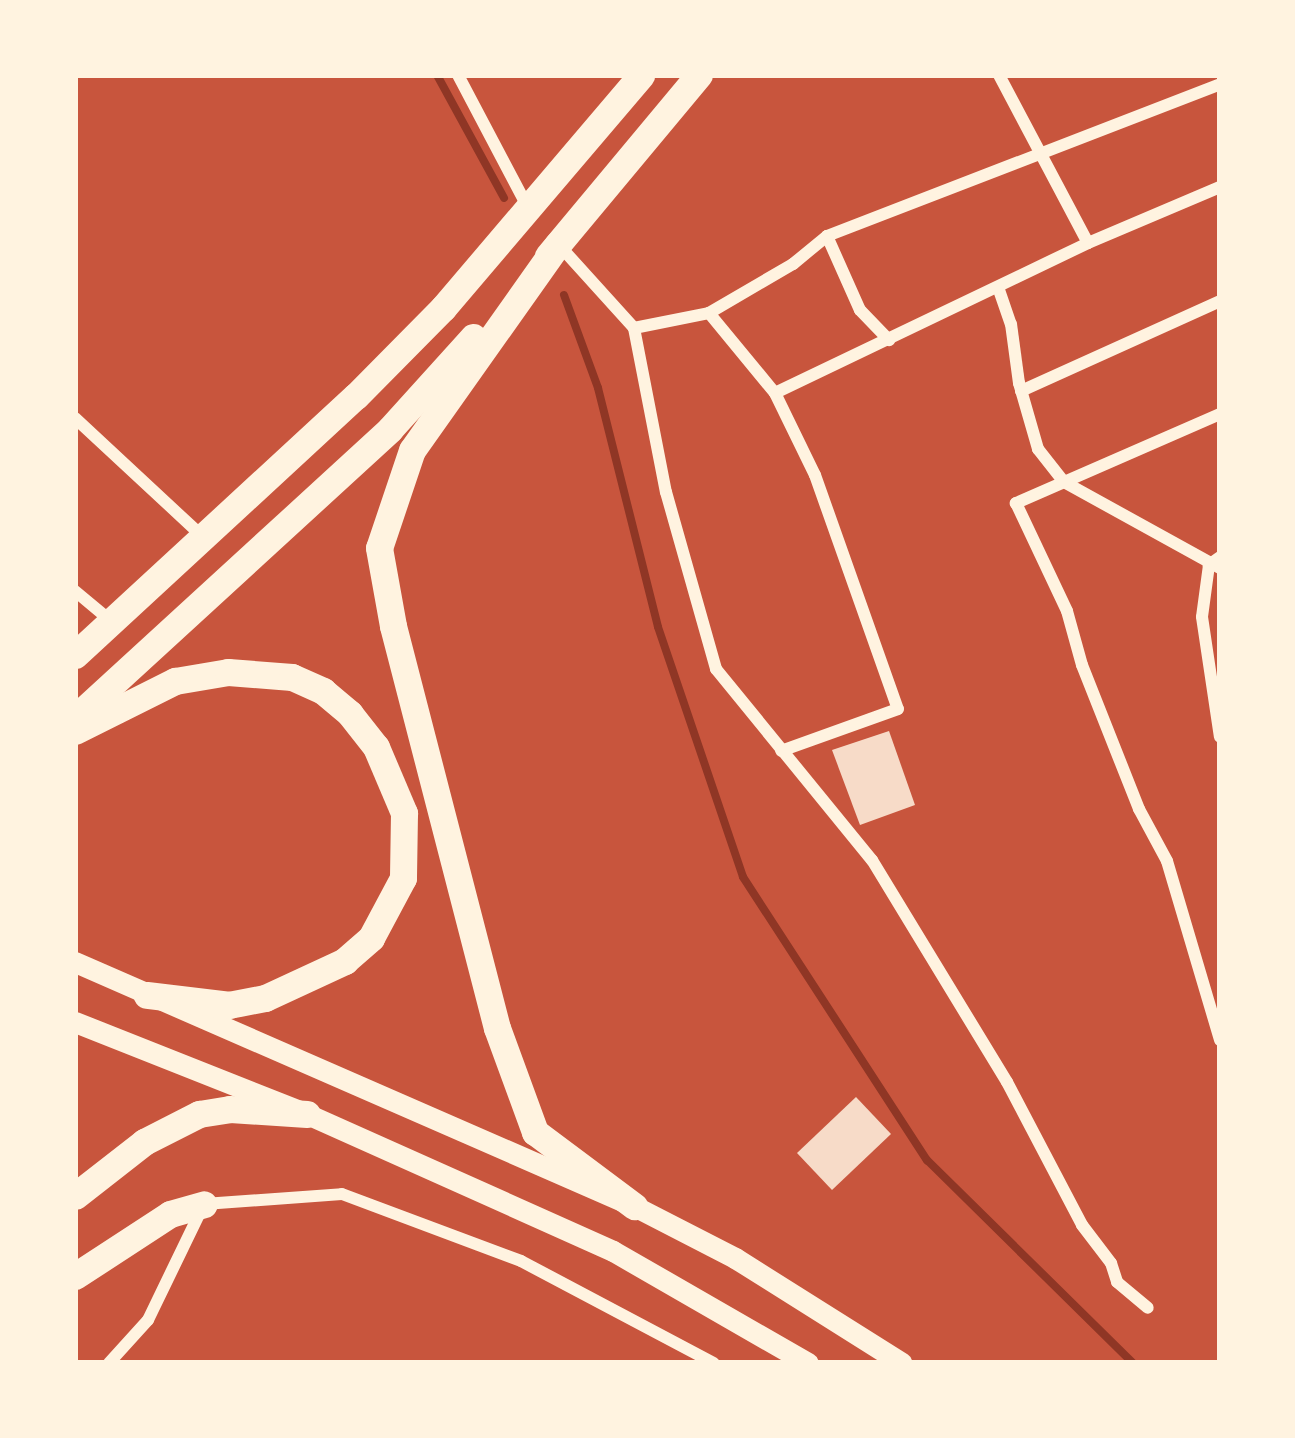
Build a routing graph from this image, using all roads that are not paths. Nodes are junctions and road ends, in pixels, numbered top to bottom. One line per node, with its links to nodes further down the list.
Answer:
1 (458, 75): 8 (street)
2 (641, 75): 8 (highway)
3 (699, 75): 11 (highway)
4 (999, 75): 6 (street)
5 (1220, 84): 6 (street)
6 (1040, 155): 9 (street); 10 (street)
7 (1220, 187): 10 (street)
8 (530, 210): 22 (highway)
9 (827, 236): 14 (street); 16 (street)
10 (1088, 242): 12 (street)
11 (558, 244): 15 (street); 27 (highway); 38 (highway)
12 (998, 287): 16 (street); 17 (street)
13 (1220, 301): 17 (street)
14 (710, 313): 15 (street); 18 (street)
15 (634, 328): 30 (street)
16 (889, 340): 18 (street)
17 (1021, 391): 21 (street)
18 (775, 393): 30 (street)
19 (1220, 414): 21 (street)
20 (75, 418): 22 (street)
21 (1064, 482): 23 (street); 34 (street)
22 (204, 538): 25 (highway)
23 (1216, 564): 29 (street)
24 (75, 591): 25 (street)
25 (112, 622): 26 (highway)
26 (75, 655)
27 (75, 718)
28 (75, 730): 32 (highway)
29 (1220, 737)
30 (781, 751): 40 (street)
31 (75, 962): 32 (street)
32 (147, 995): 38 (street)
33 (75, 1022): 35 (street)
34 (1220, 1040)
35 (307, 1114): 36 (highway); 43 (street)
36 (75, 1196)
37 (204, 1204): 39 (highway); 41 (street); 42 (street)
38 (634, 1206): 44 (street)
39 (75, 1276)
40 (1148, 1308)
41 (113, 1362)
42 (714, 1363)
43 (808, 1363)
44 (902, 1363)

